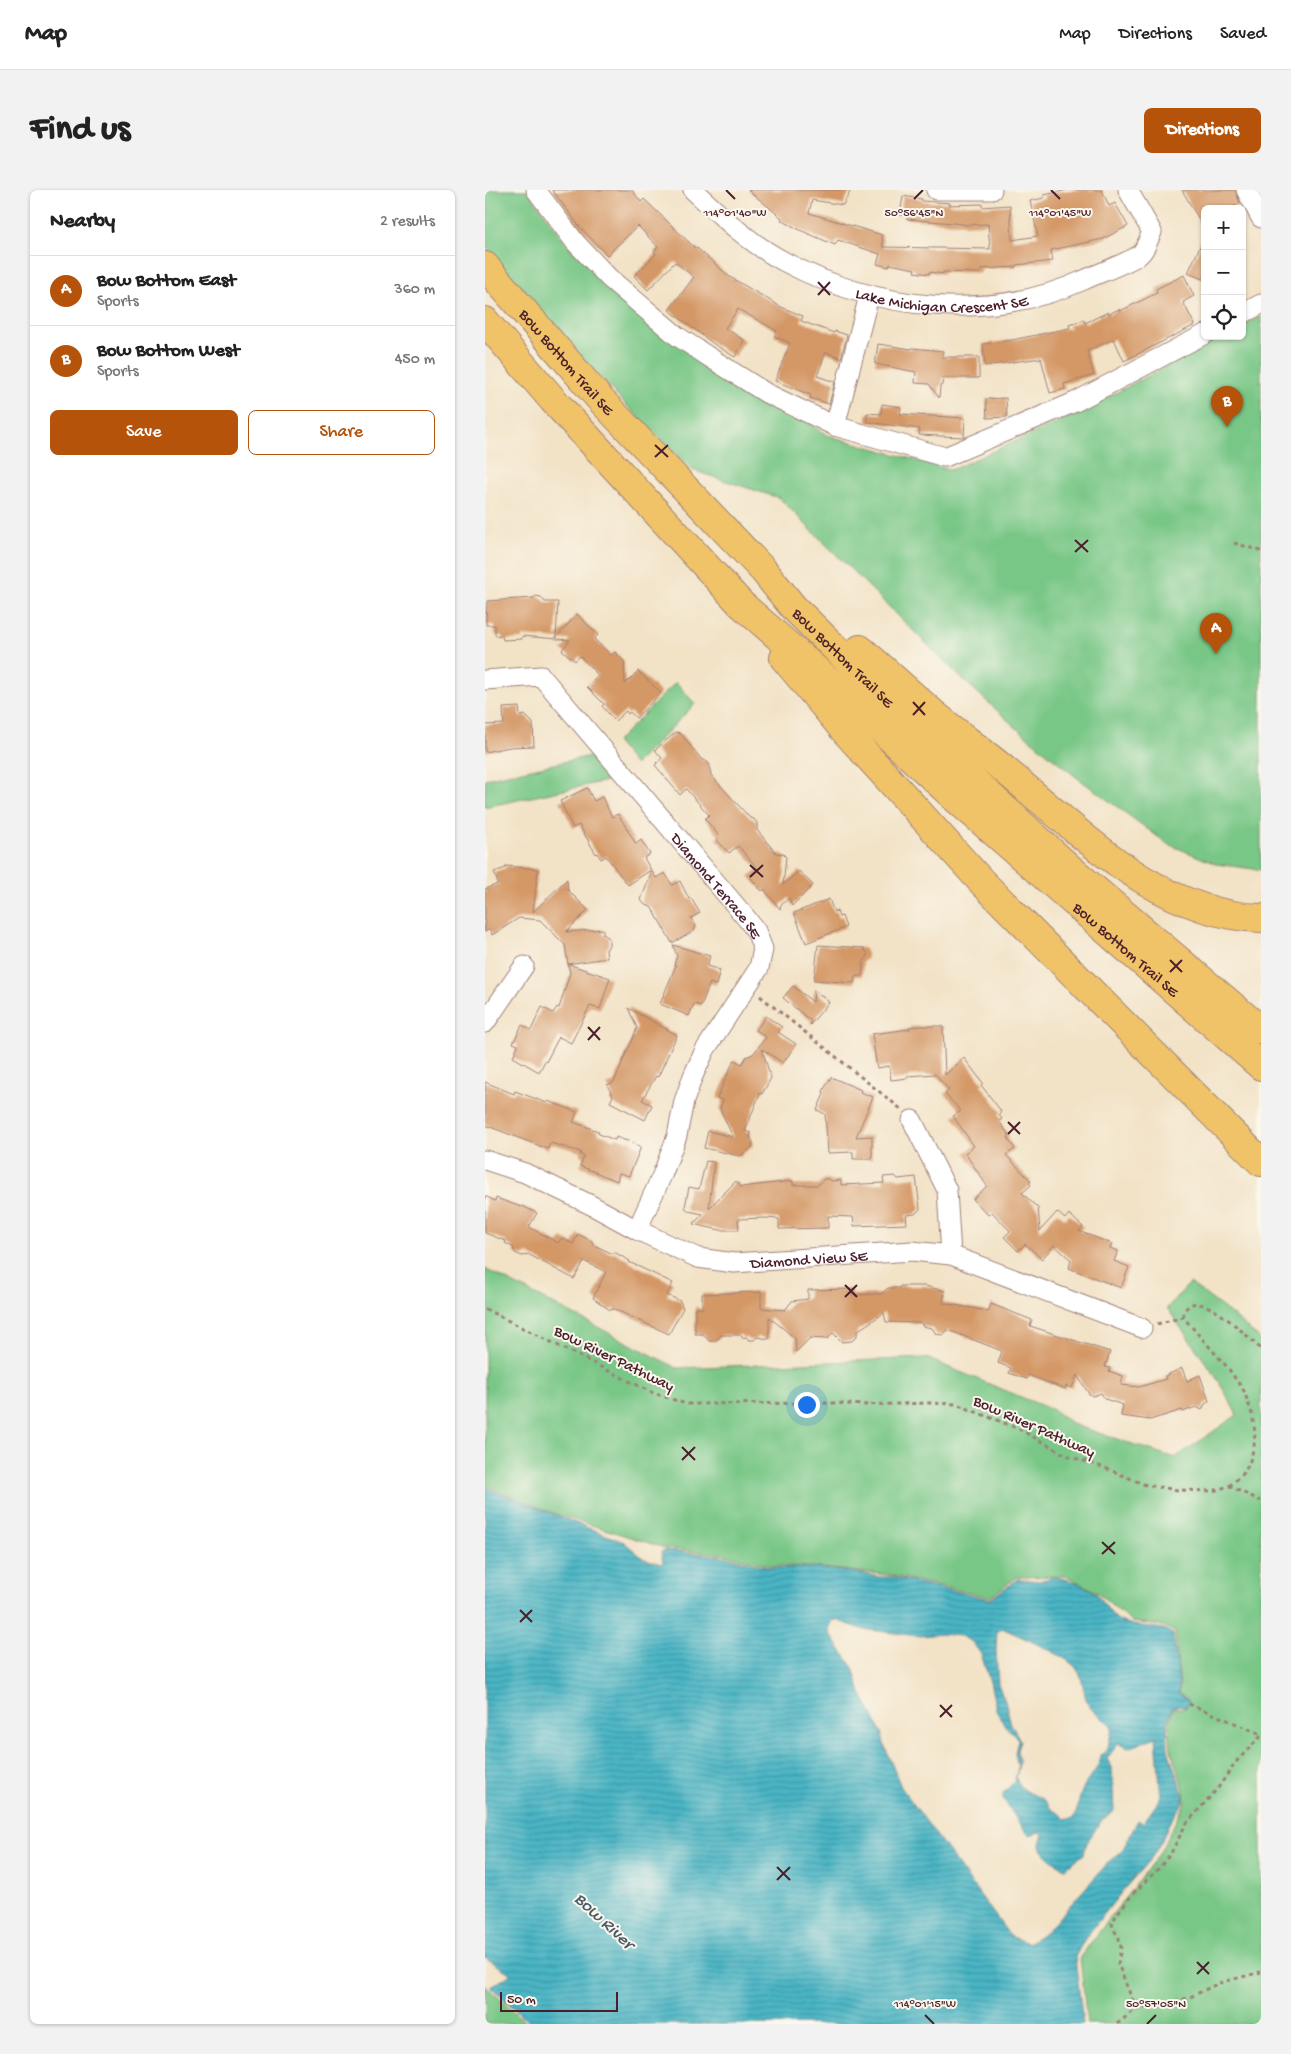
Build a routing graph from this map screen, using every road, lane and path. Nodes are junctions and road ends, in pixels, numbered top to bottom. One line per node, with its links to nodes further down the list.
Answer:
1 (536, 190): 14 (street)
2 (693, 190): 9 (street, Lake Michigan Crescent SE)
3 (936, 190): 4 (street)
4 (991, 190)
5 (1128, 190): 9 (street, Lake Michigan Crescent SE)
6 (1246, 190): 7 (street)
7 (1261, 218)
8 (485, 266): 17 (highway, Bow Bottom Trail SE)
9 (869, 296): 14 (street)
10 (1261, 304): 11 (street)
11 (1246, 312)
12 (485, 321): 18 (highway, Bow Bottom Trail SE)
13 (1201, 336): 14 (street)
14 (835, 426)
15 (1234, 543): 16 (path)
16 (1261, 552)
17 (765, 571): 20 (highway); 24 (highway, Bow Bottom Trail SE)
18 (741, 604): 25 (highway, Bow Bottom Trail SE); 28 (highway)
19 (485, 680): 22 (street, Diamond Terrace SE)
20 (1261, 918)
21 (524, 966): 23 (street)
22 (747, 986): 26 (path); 29 (street, Diamond Terrace SE)
23 (485, 1023)
24 (1261, 1030)
25 (1259, 1062)
26 (912, 1120): 30 (street)
27 (485, 1160): 29 (street, Diamond View SE)
28 (1261, 1162)
29 (637, 1230): 30 (street, Diamond View SE)
30 (951, 1254): 33 (street, Diamond View SE)
31 (485, 1309): 35 (path, Bow River Pathway)
32 (1183, 1317): 33 (path); 34 (path); 35 (path)
33 (1142, 1328)
34 (1261, 1349)
35 (1229, 1486): 36 (path)
36 (1261, 1501)
37 (1189, 1704): 38 (path)
38 (1261, 1735): 40 (path)
39 (1261, 1972): 40 (path)
40 (1136, 2009): 41 (path)
41 (1117, 2024)

